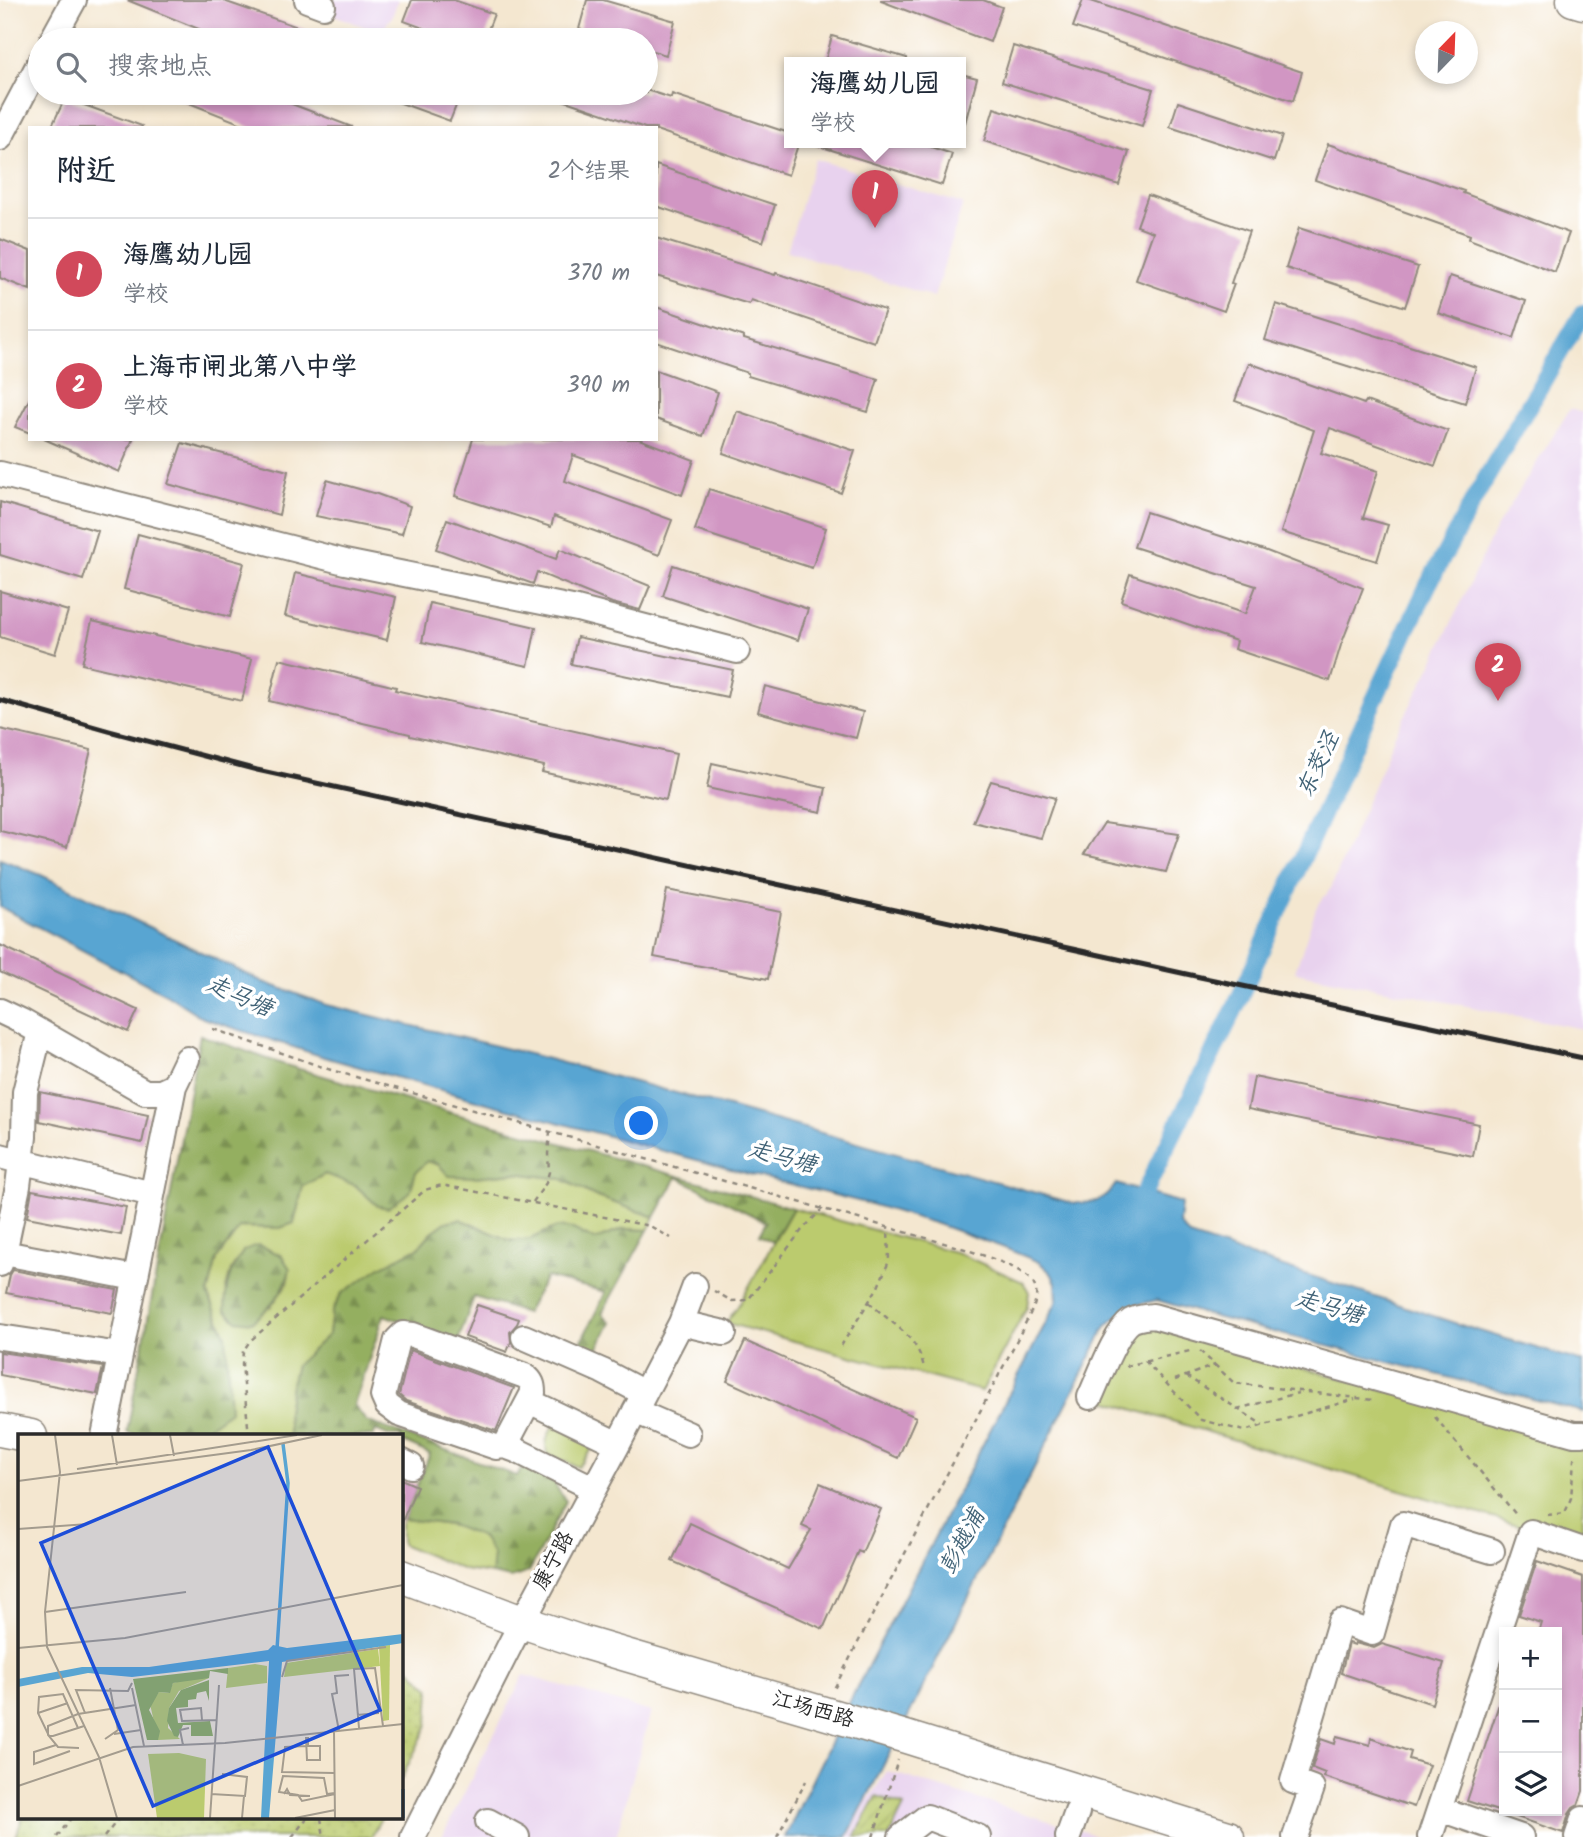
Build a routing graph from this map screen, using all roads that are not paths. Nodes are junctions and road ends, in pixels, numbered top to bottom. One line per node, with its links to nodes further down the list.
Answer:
1 (74, 0): 4 (street)
2 (1573, 0): 3 (main road)
3 (1583, 2)
4 (59, 28)
5 (28, 85): 6 (street)
6 (0, 138)
7 (0, 474): 8 (street)
8 (737, 651)
9 (0, 1012): 10 (street)
10 (40, 1032): 12 (street); 13 (street)
11 (187, 1059): 12 (street)
12 (174, 1086): 14 (street)
13 (11, 1159): 14 (street); 15 (street)
14 (152, 1194): 16 (street)
15 (2, 1259): 16 (street)
16 (135, 1278): 22 (street)
17 (695, 1286): 18 (street, 康宁路)
18 (681, 1323): 19 (street); 25 (street, 康宁路)
19 (724, 1333)
20 (524, 1336): 25 (street)
21 (0, 1337): 22 (street)
22 (120, 1355): 28 (street)
23 (1090, 1397): 30 (street)
24 (529, 1401): 31 (street); 32 (street); 32 (street)
25 (639, 1402): 29 (street); 31 (street, 康宁路)
26 (0, 1430): 27 (main road)
27 (21, 1434)
28 (103, 1434)
29 (688, 1434)
30 (1582, 1441)
31 (618, 1444): 35 (street, 康宁路)
32 (505, 1446): 35 (street)
33 (0, 1451): 34 (main road)
34 (18, 1455)
35 (593, 1488): 40 (street, 康宁路)
36 (1583, 1550): 42 (street)
37 (1492, 1551): 52 (street)
38 (402, 1576): 40 (main road, 江场西路)
39 (402, 1598): 40 (main road, 江场西路)
40 (517, 1632): 41 (main road, 江场西路); 46 (street, 康宁路)
41 (898, 1749): 45 (main road, 江场西路); 51 (main road, 江场西路)
42 (1440, 1809): 53 (street); 54 (street)
43 (1583, 1819): 55 (street)
44 (488, 1821): 47 (street)
45 (1079, 1826): 50 (main road, 江场西路)
46 (413, 1837)
47 (517, 1837)
48 (901, 1837): 49 (street)
49 (978, 1837)
50 (1156, 1837)
51 (1228, 1837)
52 (1295, 1837)
53 (1430, 1837)
54 (1521, 1837)
55 (1577, 1837)

